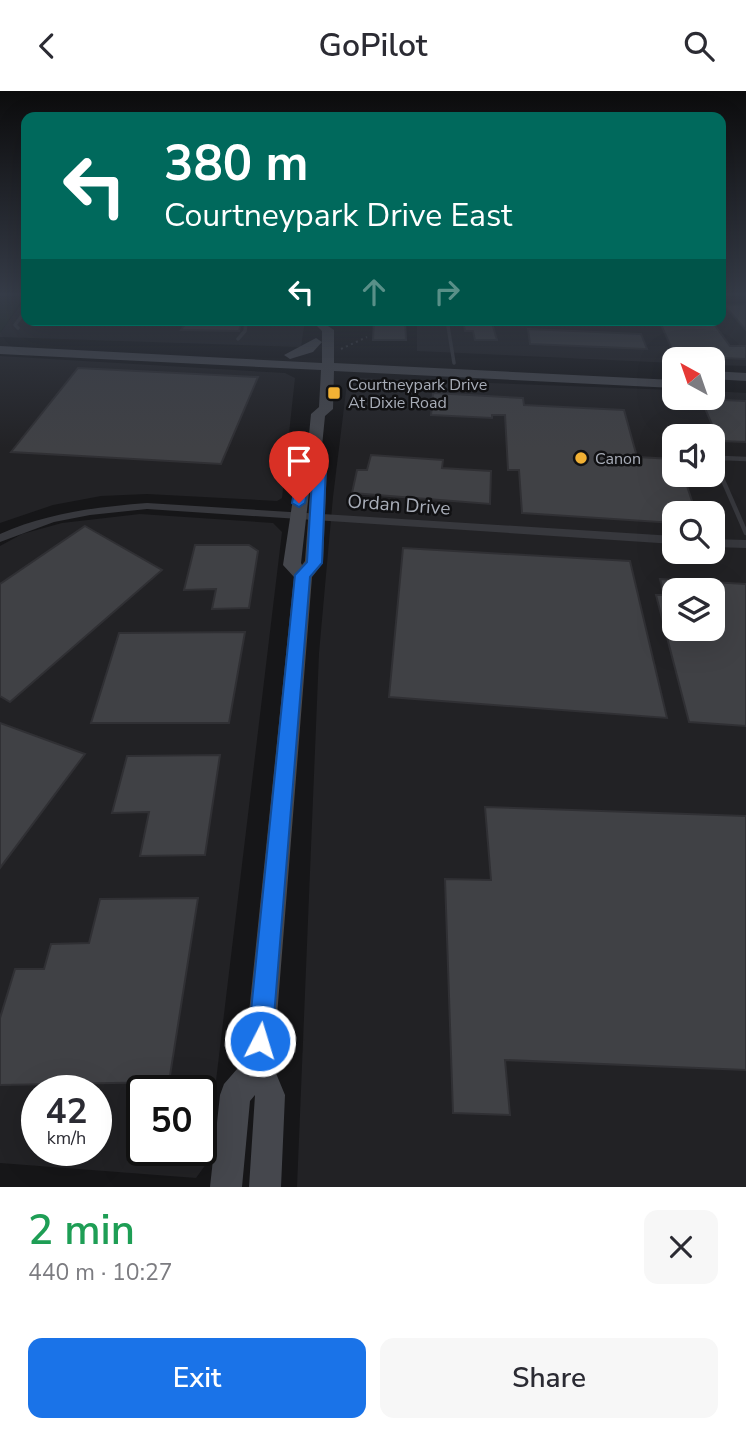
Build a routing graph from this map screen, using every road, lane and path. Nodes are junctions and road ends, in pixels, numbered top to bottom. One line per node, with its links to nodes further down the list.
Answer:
1 (93, 346): 9 (main road)
2 (313, 346): 9 (main road)
3 (322, 346): 12 (main road)
4 (332, 346): 8 (main road)
5 (351, 346): 8 (path)
6 (451, 346): 10 (lane)
7 (0, 350): 12 (main road)
8 (342, 351): 11 (main road)
9 (290, 355): 12 (main road)
10 (454, 363): 11 (main road); 13 (main road)
11 (359, 364): 12 (main road); 12 (main road); 16 (main road)
12 (320, 368): 19 (main road)
13 (662, 372)
14 (725, 376): 15 (main road)
15 (746, 377)
16 (662, 383)
17 (725, 386): 18 (main road)
18 (746, 387)
19 (314, 456): 21 (main road); 22 (main road)
20 (746, 459): 23 (lane)
21 (297, 515): 22 (street, Ordan Drive); 25 (street, Ordan Drive); 29 (main road)
22 (317, 516): 26 (street, Ordan Drive); 29 (main road)
23 (744, 522): 24 (lane)
24 (746, 533)
25 (0, 538)
26 (662, 539)
27 (725, 543): 28 (street)
28 (746, 544)
29 (303, 575): 30 (main road)
30 (258, 1067): 31 (main road); 32 (main road)
31 (226, 1187)
32 (265, 1187)

